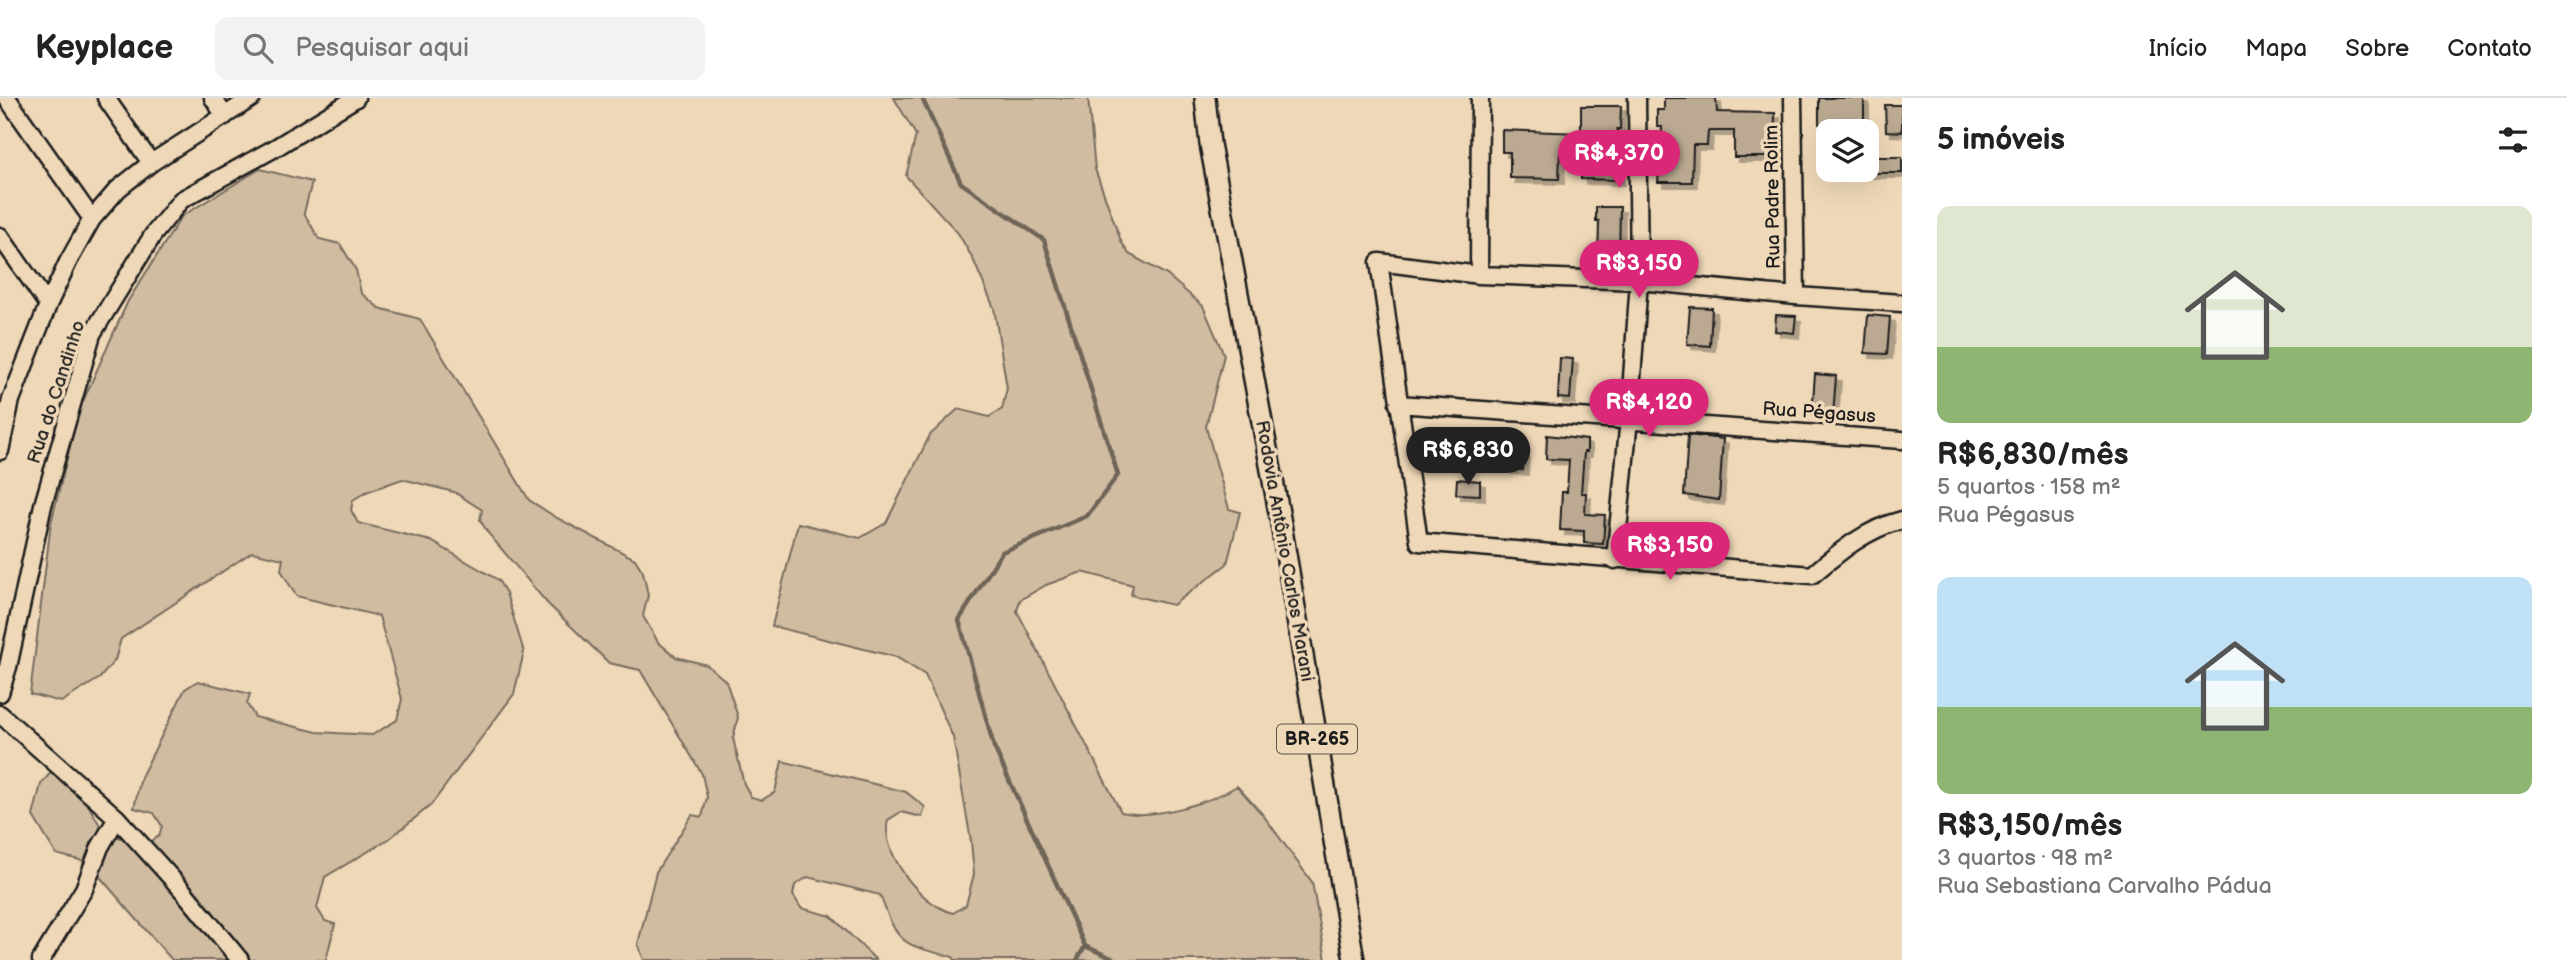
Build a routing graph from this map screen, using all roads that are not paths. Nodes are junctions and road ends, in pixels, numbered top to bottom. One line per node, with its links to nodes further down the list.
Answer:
1 (7, 98): 14 (street)
2 (106, 98): 13 (street)
3 (213, 98): 11 (street)
4 (252, 98): 11 (street)
5 (356, 98): 29 (street, Rua do Candinho)
6 (1193, 98): 12 (main road, Rodovia Antônio Carlos Marani / BR-265)
7 (1205, 98): 12 (main road, Rodovia Antônio Carlos Marani / BR-265)
8 (1480, 98): 16 (street)
9 (1637, 98): 17 (street)
10 (1793, 98): 18 (street, Rua Padre Rolim)
11 (225, 116): 13 (street)
12 (1210, 144): 34 (main road, Rodovia Antônio Carlos Marani / BR-265)
13 (151, 163): 14 (street)
14 (92, 219): 20 (street)
15 (0, 236): 20 (street)
16 (1479, 275): 17 (street); 23 (street)
17 (1639, 281): 18 (street); 24 (street)
18 (1796, 296): 19 (street)
19 (1902, 303)
20 (48, 305): 22 (street)
21 (0, 385): 22 (street)
22 (11, 400): 26 (street)
23 (1398, 404): 24 (street, Rua Pégasus); 28 (street)
24 (1629, 419): 25 (street, Rua Pégasus); 28 (street)
25 (1902, 440)
26 (0, 451)
27 (1902, 520): 28 (street)
28 (1615, 560)
29 (0, 693)
30 (0, 714): 31 (street)
31 (117, 818): 32 (street); 33 (street)
32 (41, 960)
33 (240, 960)
34 (1354, 960)

